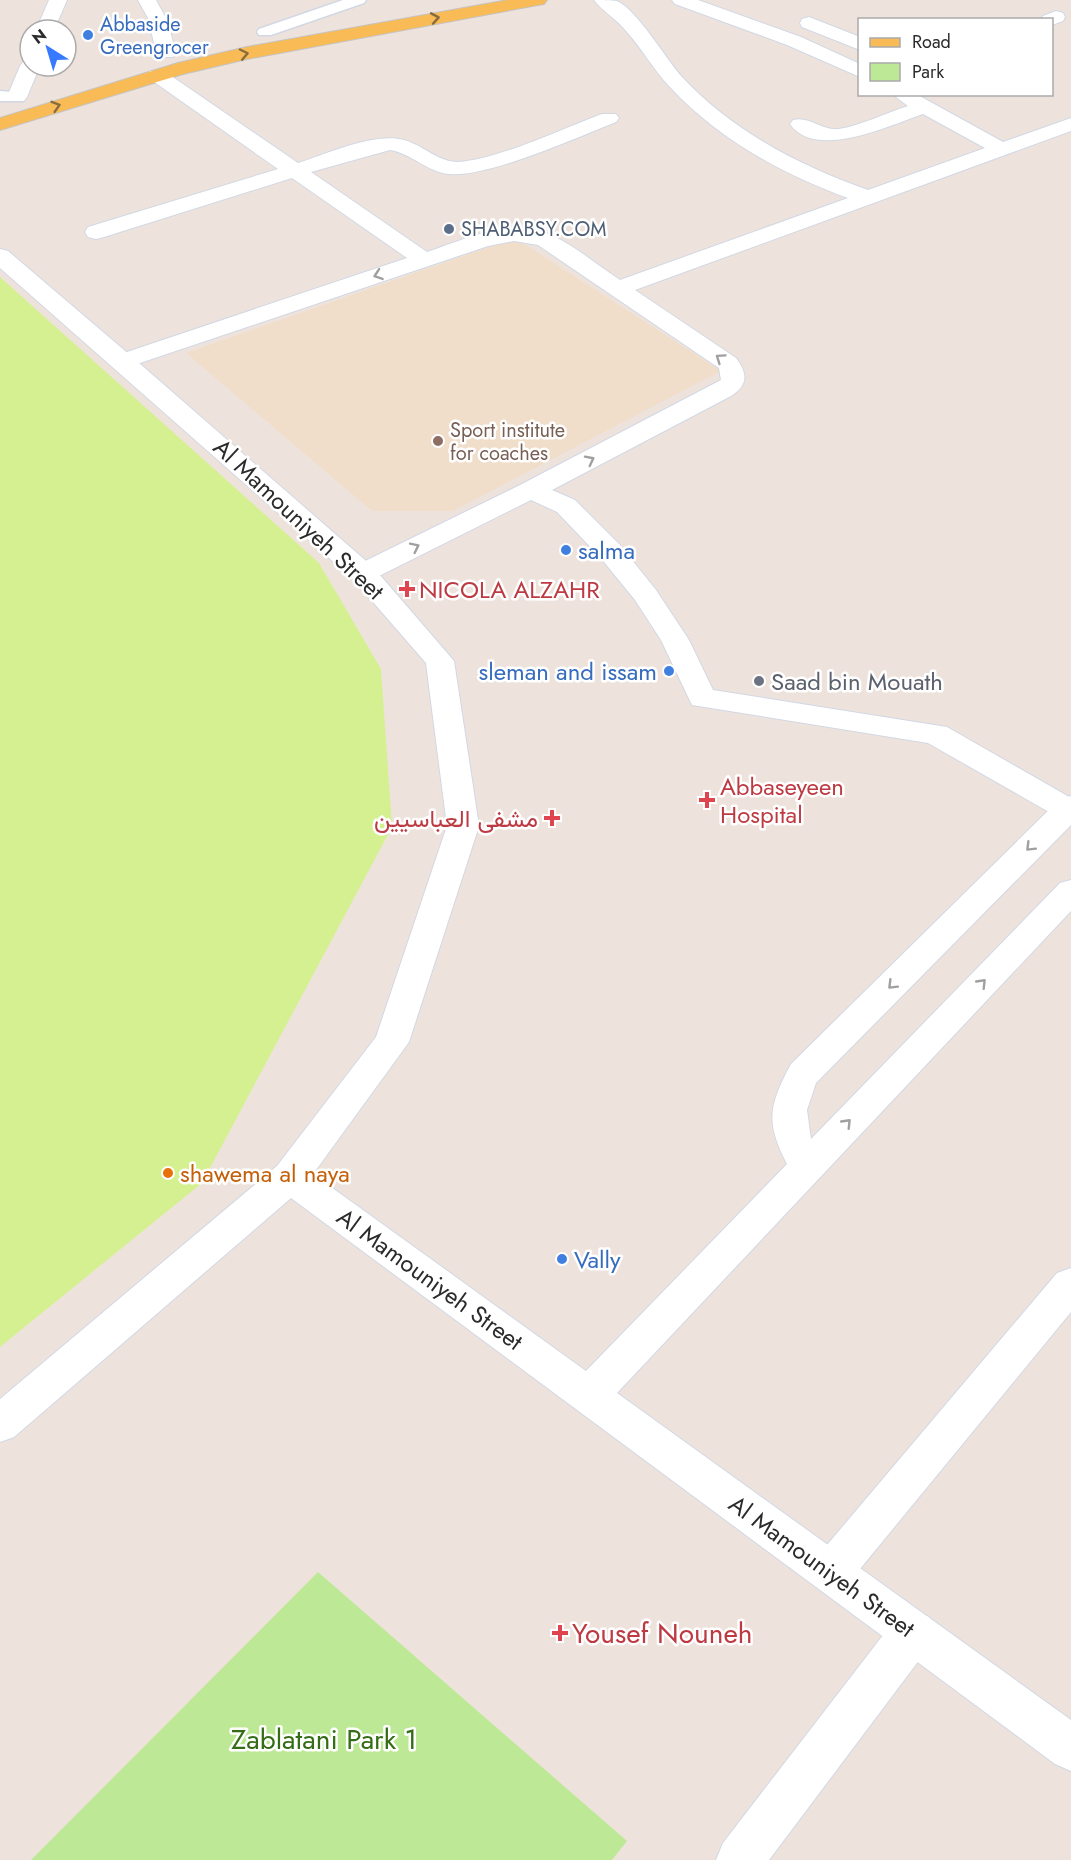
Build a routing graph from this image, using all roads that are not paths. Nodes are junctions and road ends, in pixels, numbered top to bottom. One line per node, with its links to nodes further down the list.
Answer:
1 (58, 0): 9 (street)
2 (147, 0): 14 (street)
3 (358, 0): 10 (lane)
4 (454, 0): 10 (main road)
5 (538, 0): 16 (main road, one-way to 5)
6 (603, 0): 30 (street)
7 (681, 0): 17 (street)
8 (794, 17): 12 (street)
9 (50, 18)
10 (265, 32): 11 (main road)
11 (220, 40)
12 (858, 43)
13 (188, 47): 14 (main road)
14 (166, 52): 15 (main road); 16 (main road)
15 (143, 59)
16 (178, 69): 18 (main road)
17 (858, 70)
18 (157, 75): 25 (main road, one-way to 18); 29 (street)
19 (21, 78): 22 (street)
20 (40, 90): 22 (main road)
21 (905, 96): 23 (street)
22 (6, 98)
23 (924, 107): 26 (street); 28 (street)
24 (609, 118): 29 (street)
25 (0, 124)
26 (800, 124)
27 (1071, 124): 28 (street)
28 (1001, 149): 30 (street)
29 (294, 170): 31 (street); 33 (street)
30 (867, 197): 34 (street)
31 (96, 232)
32 (0, 256): 35 (street, Al Mamouniyeh Street)
33 (424, 260): 34 (street); 35 (street, one-way to 35)
34 (619, 288): 36 (street, one-way to 34)
35 (123, 361): 37 (street, Al Mamouniyeh Street)
36 (531, 490): 37 (street, one-way to 36); 38 (street)
37 (363, 573): 41 (street, Al Mamouniyeh Street)
38 (1069, 808): 40 (street, one-way to 40)
39 (1071, 891): 40 (street, one-way to 39)
40 (806, 1165): 43 (street)
41 (290, 1177): 43 (street, Al Mamouniyeh Street); 44 (street)
42 (1071, 1284): 45 (street)
43 (589, 1395): 45 (street, Al Mamouniyeh Street)
44 (0, 1424)
45 (831, 1572): 46 (street, Al Mamouniyeh Street)
46 (913, 1632): 47 (street, Al Mamouniyeh Street); 48 (street)
47 (1071, 1748)
48 (740, 1860)

